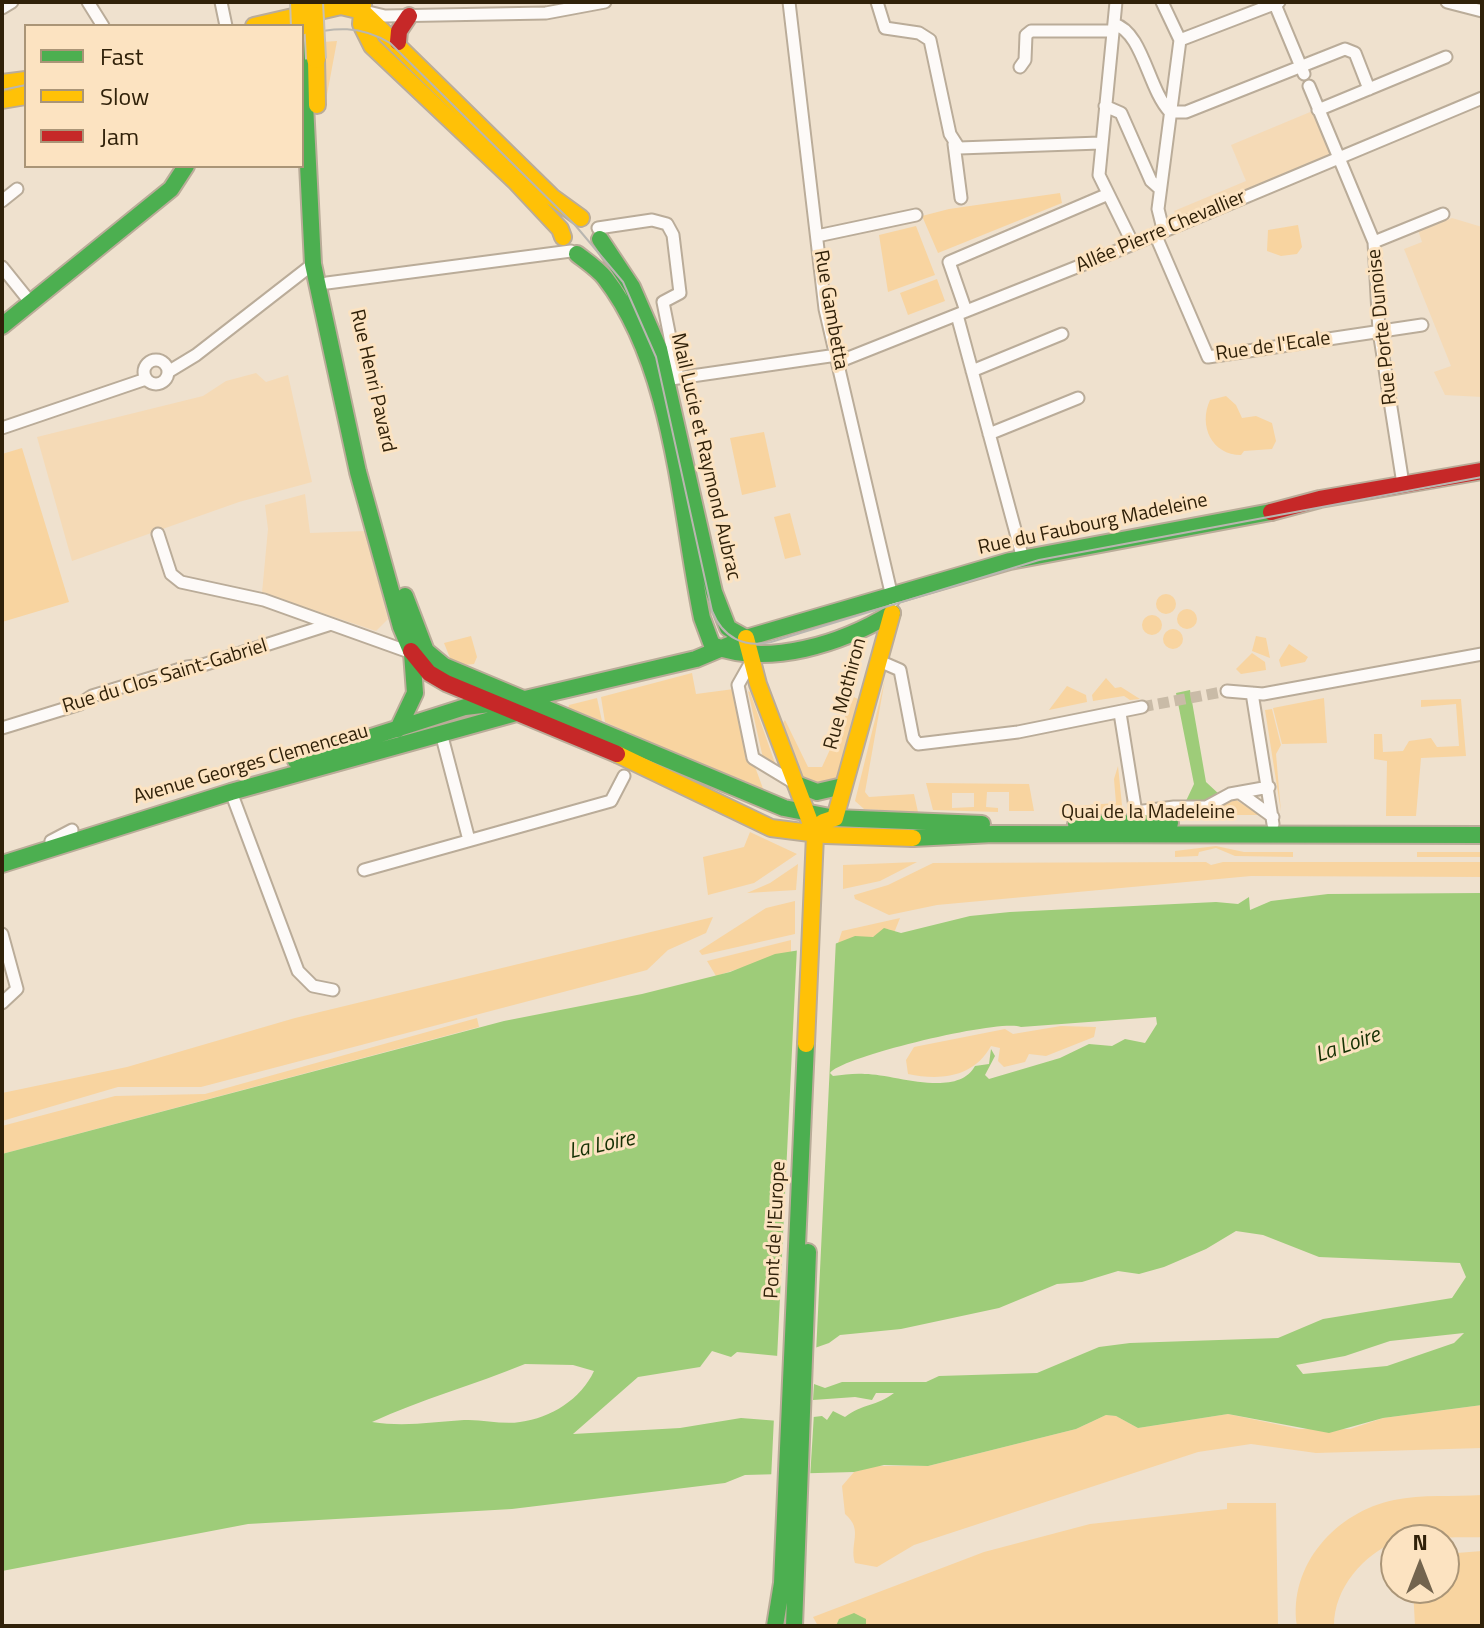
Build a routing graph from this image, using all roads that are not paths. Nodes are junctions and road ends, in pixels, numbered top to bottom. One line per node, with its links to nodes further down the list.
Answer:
1 (12, 2): 14 (street)
2 (221, 2): 18 (street)
3 (300, 2): 20 (main road, bridge)
4 (313, 2): 25 (main road, Rue Henri Pavard, bridge)
5 (605, 2): 16 (street)
6 (789, 2): 52 (street, Rue Gambetta)
7 (877, 2): 39 (street)
8 (1116, 2): 21 (street)
9 (1162, 2): 22 (street)
10 (1447, 2): 15 (street)
11 (1276, 3): 22 (street); 27 (street)
12 (94, 4): 17 (street)
13 (363, 6): 16 (street); 19 (main road); 23 (main road); 55 (main road, Mail Lucie et Raymond Aubrac)
14 (2, 8)
15 (1482, 11)
16 (409, 16): 23 (main road)
17 (102, 24)
18 (226, 24)
19 (263, 24)
20 (301, 24)
21 (1114, 28): 26 (street); 35 (street); 37 (street)
22 (1180, 40): 37 (street)
23 (398, 42): 47 (main road)
24 (1446, 57): 31 (street)
25 (309, 59): 56 (main road, Rue Henri Pavard); 58 (main road, Rue Henri Pavard)
26 (1020, 67)
27 (1302, 70): 31 (street); 37 (street)
28 (24, 80): 29 (main road)
29 (2, 83)
30 (1309, 86): 36 (street, Rue Porte Dunoise)
31 (1369, 89): 36 (street)
32 (24, 96): 34 (main road)
33 (1482, 98): 40 (street, Allée Pierre Chevallier)
34 (2, 100)
35 (1105, 106): 38 (street); 43 (street)
36 (1318, 110): 40 (street, Rue Porte Dunoise)
37 (1170, 112): 43 (street)
38 (1100, 143): 39 (street); 44 (street)
39 (954, 144): 45 (street)
40 (1339, 158): 50 (street, Allée Pierre Chevallier); 53 (street, Rue Porte Dunoise)
41 (185, 168): 59 (main road)
42 (17, 189): 46 (street)
43 (1160, 189): 50 (street)
44 (1106, 195): 54 (street); 60 (street)
45 (961, 198)
46 (2, 201)
47 (575, 214): 51 (main road); 55 (main road)
48 (1443, 214): 53 (street)
49 (916, 215): 52 (street)
50 (1159, 232): 54 (street, Allée Pierre Chevallier); 63 (street, Rue de l'Ecale)
51 (599, 233): 55 (main road); 67 (main road, Mail Lucie et Raymond Aubrac); 67 (street)
52 (817, 236): 65 (street, Rue Gambetta)
53 (1374, 242): 63 (street, Rue Porte Dunoise)
54 (1133, 244): 60 (street, Allée Pierre Chevallier)
55 (569, 246): 58 (street); 79 (main road, Mail Lucie et Raymond Aubrac)
56 (313, 264): 69 (street); 76 (main road, Rue Henri Pavard)
57 (2, 267): 59 (street)
58 (327, 283): 86 (main road, Rue Henri Pavard)
59 (31, 303): 62 (main road)
60 (962, 313): 65 (street, Allée Pierre Chevallier); 66 (street)
61 (1422, 325): 63 (street, Rue de l'Ecale)
62 (2, 326)
63 (1379, 331): 72 (street, Rue Porte Dunoise)
64 (1062, 334): 66 (street)
65 (838, 358): 67 (street, Allée Pierre Chevallier); 75 (street, Rue Gambetta)
66 (972, 371): 70 (street)
67 (672, 379): 80 (main road, Mail Lucie et Raymond Aubrac)
68 (1078, 398): 70 (street)
69 (2, 428)
70 (989, 434): 74 (street)
71 (1482, 471): 72 (main road, Rue du Faubourg Madeleine)
72 (1403, 484): 74 (main road, Rue du Faubourg Madeleine)
73 (158, 534): 77 (street)
74 (1023, 559): 75 (main road, Rue du Faubourg Madeleine)
75 (892, 605): 80 (main road, Rue du Faubourg Madeleine); 83 (main road, Rue Mothiron)
76 (398, 618): 78 (street); 81 (main road, Rue Henri Pavard)
77 (328, 625): 78 (street); 89 (street, Rue du Clos Saint-Gabriel)
78 (375, 639): 81 (street)
79 (720, 650): 80 (main road); 86 (main road)
80 (749, 652): 95 (main road); 95 (street)
81 (412, 653): 86 (main road, Rue Henri Pavard); 90 (main road)
82 (1482, 654): 85 (street)
83 (877, 660): 88 (street); 96 (main road, Rue Mothiron)
84 (1227, 691): 85 (street)
85 (1252, 693): 97 (street)
86 (515, 704): 90 (main road, Avenue Georges Clemenceau); 91 (main road, Avenue Georges Clemenceau); 92 (main road); 94 (main road); 106 (main road)
87 (1142, 707): 88 (street)
88 (1120, 713): 100 (street)
89 (2, 728)
90 (398, 730): 108 (main road, Avenue Georges Clemenceau)
91 (436, 734): 92 (main road, Avenue Georges Clemenceau); 107 (street)
92 (382, 749): 98 (main road, Avenue Georges Clemenceau)
93 (624, 776): 107 (street)
94 (667, 778): 106 (main road); 106 (main road)
95 (796, 784): 96 (main road); 106 (main road)
96 (843, 786): 106 (main road, Rue Mothiron)
97 (1269, 787): 99 (street); 101 (street)
98 (231, 792): 109 (main road, Avenue Georges Clemenceau); 112 (street)
99 (1240, 793): 100 (street); 101 (street)
100 (1136, 818): 101 (main road, Quai de la Madeleine); 102 (main road, Quai de la Madeleine); 104 (street)
101 (1273, 820): 103 (main road, Quai de la Madeleine); 104 (main road)
102 (970, 824): 106 (main road); 106 (main road, Quai de la Madeleine)
103 (1482, 825)
104 (1152, 835): 105 (main road, Quai de la Madeleine); 106 (main road, Quai de la Madeleine)
105 (1482, 835)
106 (819, 837): 114 (main road, Pont de l'Europe); 115 (main road)
107 (469, 840): 110 (street)
108 (2, 854)
109 (2, 864)
110 (364, 870)
111 (2, 934): 113 (street)
112 (333, 990)
113 (2, 1003)
114 (775, 1626)
115 (794, 1626)

